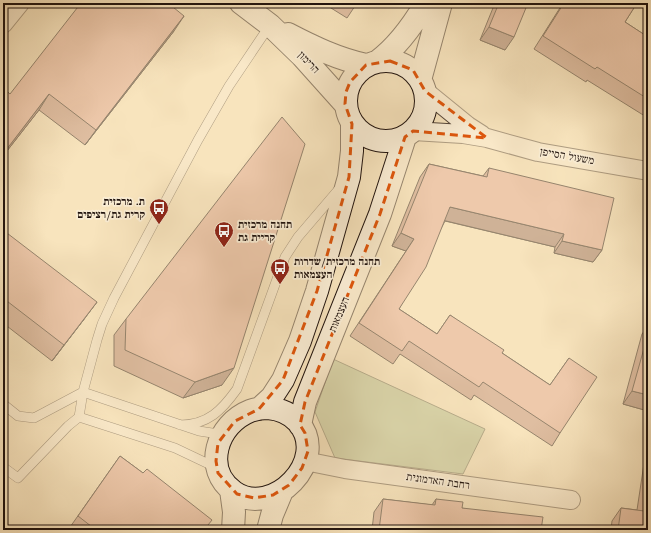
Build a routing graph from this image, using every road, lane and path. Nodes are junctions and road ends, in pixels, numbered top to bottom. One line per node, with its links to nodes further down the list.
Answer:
1 (20, 3): 5 (street)
2 (241, 3): 6 (street, הרימון)
3 (426, 3): 7 (street)
4 (441, 3): 8 (street)
5 (3, 24)
6 (270, 24): 7 (street, הרימון); 9 (street, הרימון); 15 (lane)
7 (372, 63): 8 (street); 9 (street)
8 (423, 85): 10 (street); 11 (street, משעול הסייפן)
9 (348, 114): 10 (street); 13 (street)
10 (409, 134): 11 (street, משעול הסייפן); 20 (street, העצמאות)
11 (487, 138): 12 (street, משעול הסייפן)
12 (648, 171)
13 (349, 178): 14 (lane); 17 (street)
14 (238, 388): 19 (lane); 21 (lane)
15 (83, 392): 16 (lane); 18 (lane); 19 (lane)
16 (3, 404)
17 (259, 409): 20 (street); 21 (street)
18 (79, 417): 23 (lane); 24 (lane)
19 (180, 425): 21 (lane)
20 (300, 425): 22 (street)
21 (224, 433): 24 (street)
22 (305, 461): 26 (street); 27 (street, רחבת האדמונית)
23 (3, 467)
24 (217, 468): 25 (street)
25 (231, 490): 26 (street); 28 (street)
26 (282, 491): 29 (street)
27 (571, 500)
28 (233, 530)
29 (268, 530)

